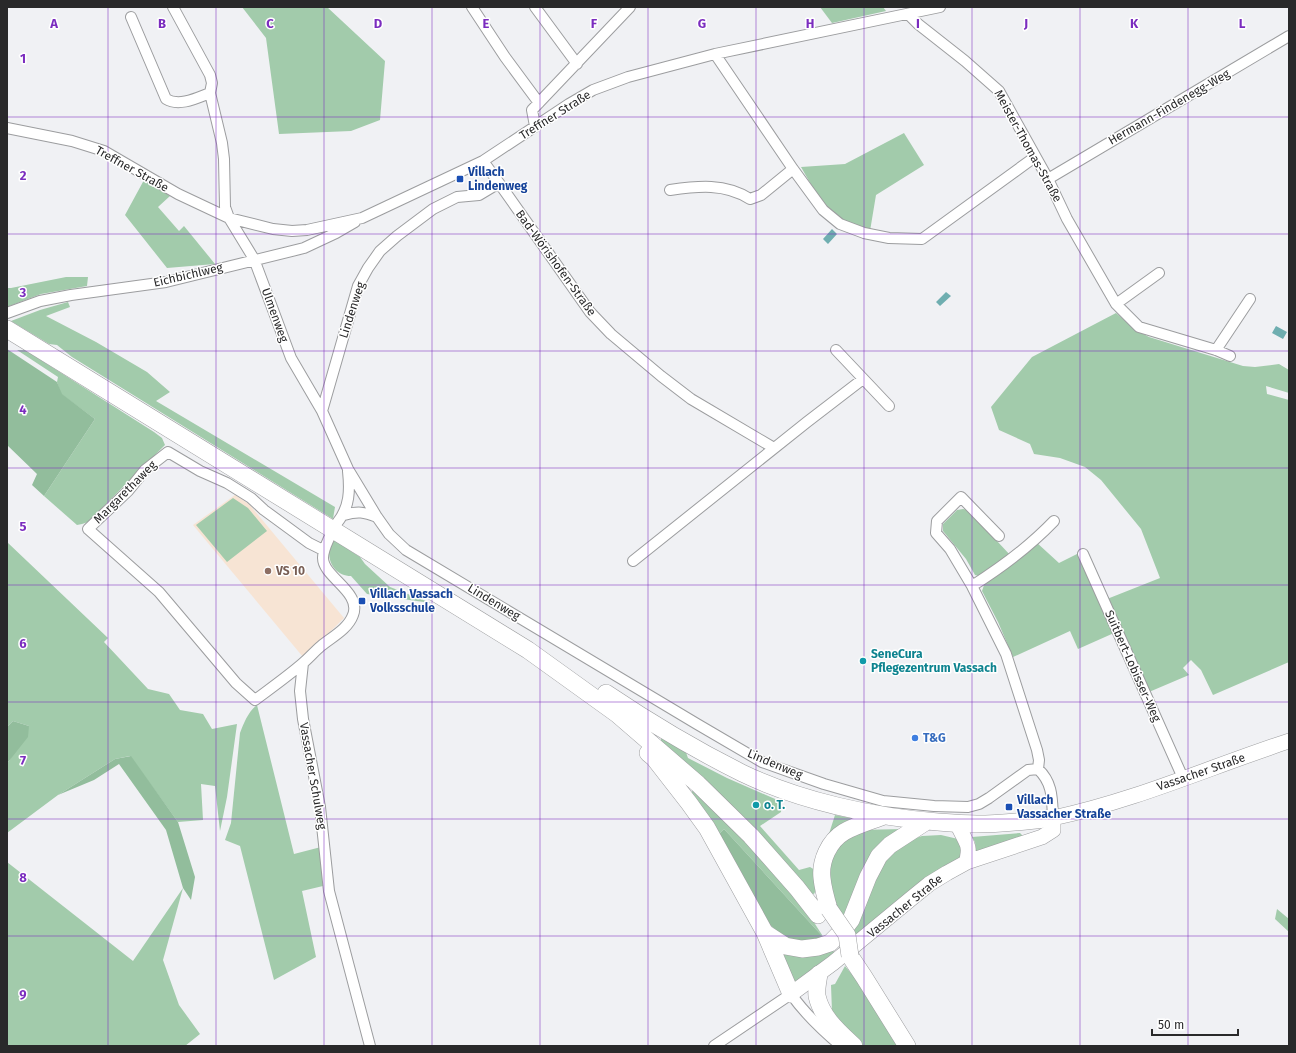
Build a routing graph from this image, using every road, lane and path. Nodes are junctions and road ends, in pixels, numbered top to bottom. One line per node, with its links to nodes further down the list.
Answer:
1 (173, 7): 11 (street)
2 (472, 7): 12 (street)
3 (535, 7): 10 (street)
4 (940, 7): 6 (street, Treffner Straße)
5 (624, 9): 10 (street)
6 (908, 14): 9 (street, Treffner Straße); 15 (street, Meister-Thomas-Straße)
7 (131, 17): 11 (street)
8 (1289, 36): 18 (street, Hermann-Findenegg-Weg)
9 (715, 54): 13 (street, Treffner Straße); 17 (street)
10 (577, 64): 12 (street)
11 (210, 94): 21 (street)
12 (539, 103): 13 (street)
13 (535, 126): 16 (street, Treffner Straße)
14 (7, 128): 21 (street, Treffner Straße)
15 (1035, 157): 17 (street); 18 (street, Meister-Thomas-Straße)
16 (483, 161): 19 (street); 22 (street, Treffner Straße)
17 (793, 169): 20 (street)
18 (1048, 179): 26 (street, Meister-Thomas-Straße)
19 (499, 183): 34 (street, Lindenweg); 35 (street, Bad-Wörishofen-Straße)
20 (670, 190)
21 (229, 218): 22 (street, Treffner Straße); 23 (street, Ulmenweg)
22 (362, 218): 23 (street, Eichbichlweg)
23 (254, 259): 27 (street, Eichbichlweg); 34 (street, Ulmenweg)
24 (1159, 273): 26 (street)
25 (1250, 299): 30 (street)
26 (1116, 304): 30 (street, Meister-Thomas-Straße)
27 (7, 313)
28 (7, 329): 45 (main road)
29 (836, 350): 32 (street)
30 (1216, 350): 31 (street, Meister-Thomas-Straße)
31 (1230, 356)
32 (863, 379): 33 (street); 35 (street)
33 (889, 406)
34 (322, 411): 36 (street, Lindenweg)
35 (774, 448): 43 (street)
36 (348, 469): 37 (street, Lindenweg); 37 (street)
37 (377, 517): 49 (street, Lindenweg)
38 (1054, 521): 44 (street)
39 (330, 536): 41 (street)
40 (999, 536): 44 (street)
41 (323, 550): 46 (street); 46 (street, Margarethaweg)
42 (1083, 554): 50 (street, Suitbert-Lobisser-Weg)
43 (634, 561)
44 (972, 586): 49 (street)
45 (528, 650): 47 (main road); 51 (main road)
46 (303, 663): 60 (street, Vassacher Schulweg)
47 (617, 714): 56 (main road); 57 (main road)
48 (1289, 741): 50 (main road, Vassacher Straße)
49 (1038, 769): 52 (street)
50 (1183, 778): 52 (main road, Vassacher Straße)
51 (884, 816): 53 (main road); 56 (main road)
52 (1053, 818): 54 (main road); 55 (main road, Vassacher Straße)
53 (927, 821): 54 (main road); 57 (main road)
54 (957, 823): 55 (main road)
55 (967, 862): 58 (main road, Vassacher Straße)
56 (824, 912): 64 (main road, bridge)
57 (765, 933): 59 (main road)
58 (819, 974): 59 (main road, Vassacher Straße); 63 (main road)
59 (791, 994): 61 (street, Vassacher Straße); 62 (street)
60 (370, 1046)
61 (714, 1046)
62 (840, 1046)
63 (854, 1046)
64 (907, 1046)

